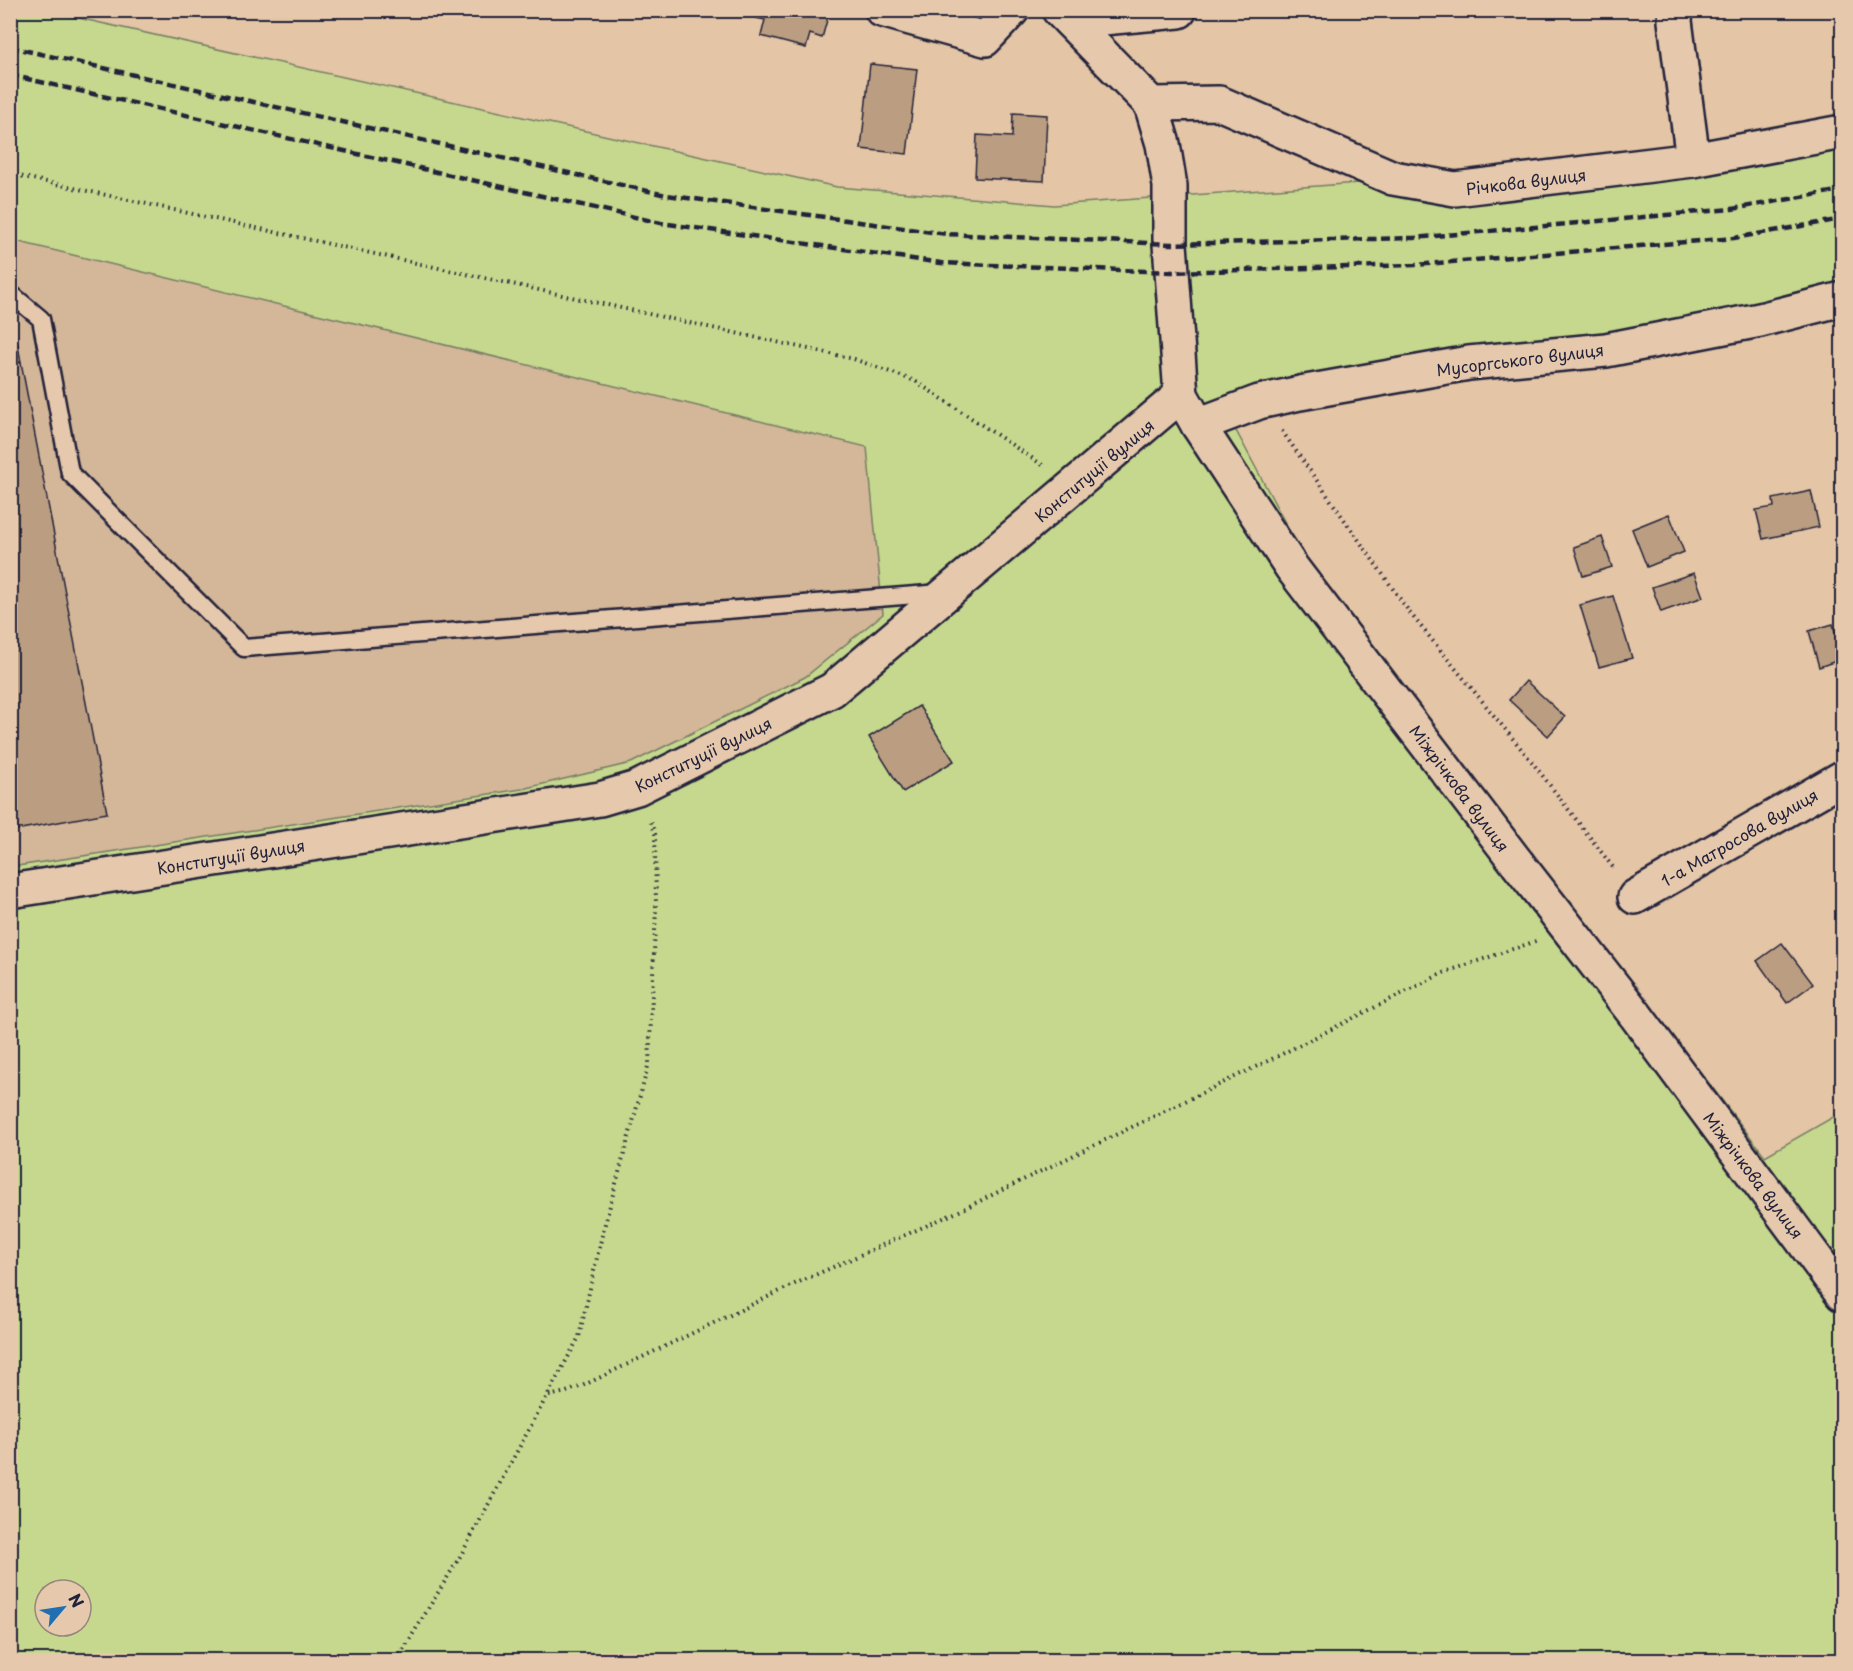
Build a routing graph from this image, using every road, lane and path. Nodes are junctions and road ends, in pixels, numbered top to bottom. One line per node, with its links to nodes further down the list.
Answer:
1 (882, 10): 2 (street)
2 (1012, 10)
3 (1179, 10): 5 (street)
4 (1676, 10): 8 (street)
5 (1065, 16): 6 (street)
6 (1151, 104): 8 (street, Річкова вулиця); 12 (street, Міжрічкова вулиця)
7 (1842, 132): 8 (street, Річкова вулиця)
8 (1693, 160)
9 (10, 174): 15 (path)
10 (10, 293): 16 (lane)
11 (1842, 299): 13 (street, Мусоргського вулиця)
12 (1181, 395): 14 (street, Міжрічкова вулиця); 15 (street, Конституції вулиця)
13 (1259, 402): 14 (street, Мусоргського вулиця); 20 (path)
14 (1198, 424): 22 (street, Міжрічкова вулиця, bridge)
15 (1075, 486): 16 (street, Конституції вулиця)
16 (948, 593): 18 (street, Конституції вулиця)
17 (1842, 778): 20 (street, 1-а Матросова вулиця)
18 (638, 788): 19 (street, Конституції вулиця); 23 (path)
19 (10, 891)
20 (1635, 897)
21 (1541, 939): 23 (path)
22 (1842, 1294)
23 (549, 1396): 24 (path)
24 (397, 1660)

